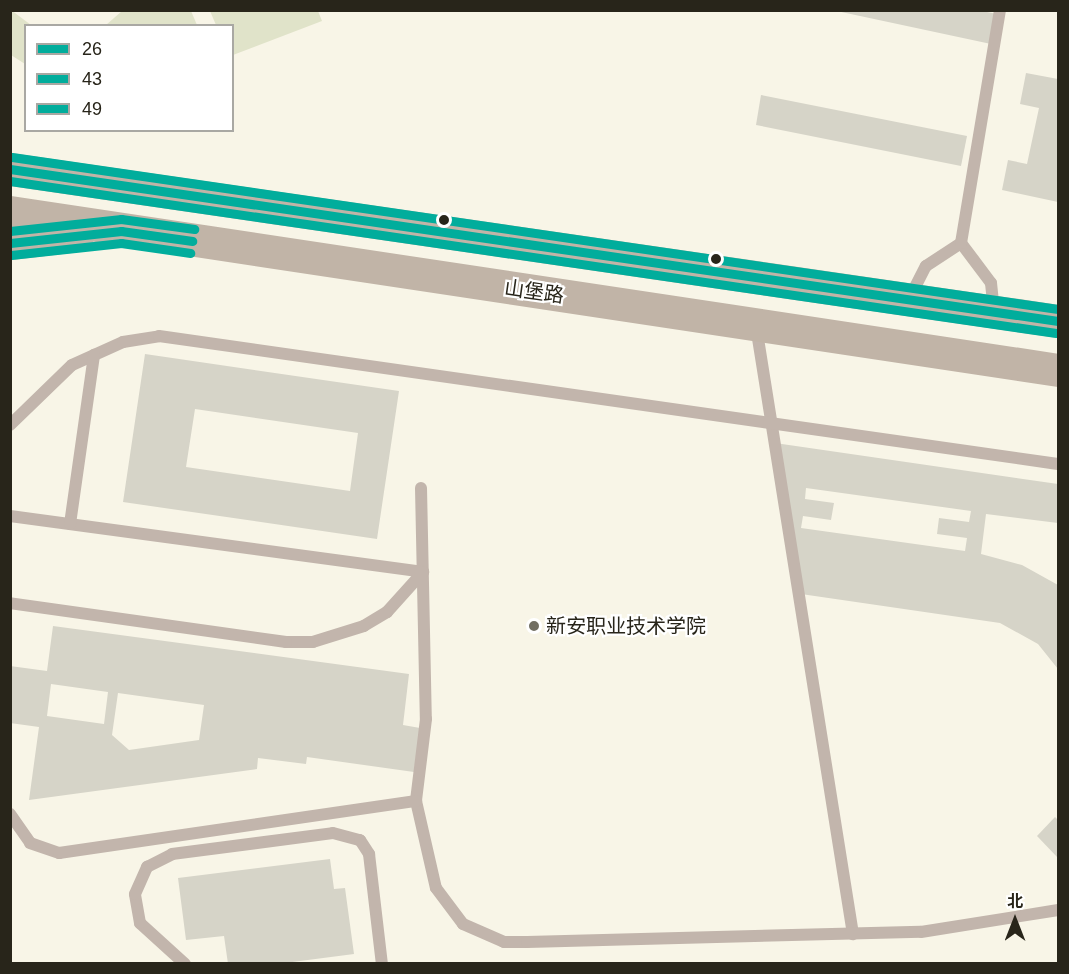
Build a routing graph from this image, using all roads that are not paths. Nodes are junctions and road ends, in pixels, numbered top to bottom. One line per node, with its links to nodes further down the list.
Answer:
1 (1000, 10): 6 (lane)
2 (10, 169): 7 (main road)
3 (10, 212): 4 (main road, 山堡路)
4 (121, 231): 5 (main road); 10 (main road, 山堡路)
5 (10, 243)
6 (961, 243): 7 (lane); 8 (lane)
7 (909, 300): 8 (main road)
8 (994, 312): 9 (main road)
9 (1059, 321)
10 (756, 325): 12 (main road, 山堡路); 13 (lane)
11 (94, 355): 13 (lane); 14 (lane); 18 (lane)
12 (1059, 370)
13 (772, 421): 15 (lane); 24 (lane)
14 (10, 425)
15 (1059, 464)
16 (421, 489): 19 (lane)
17 (10, 516): 18 (lane)
18 (70, 524): 19 (lane)
19 (423, 572): 20 (lane); 21 (lane)
20 (10, 603)
21 (416, 801): 22 (lane); 24 (lane)
22 (10, 814)
23 (1059, 910): 24 (lane)
24 (852, 934)
25 (185, 963): 26 (lane)
26 (382, 963)

